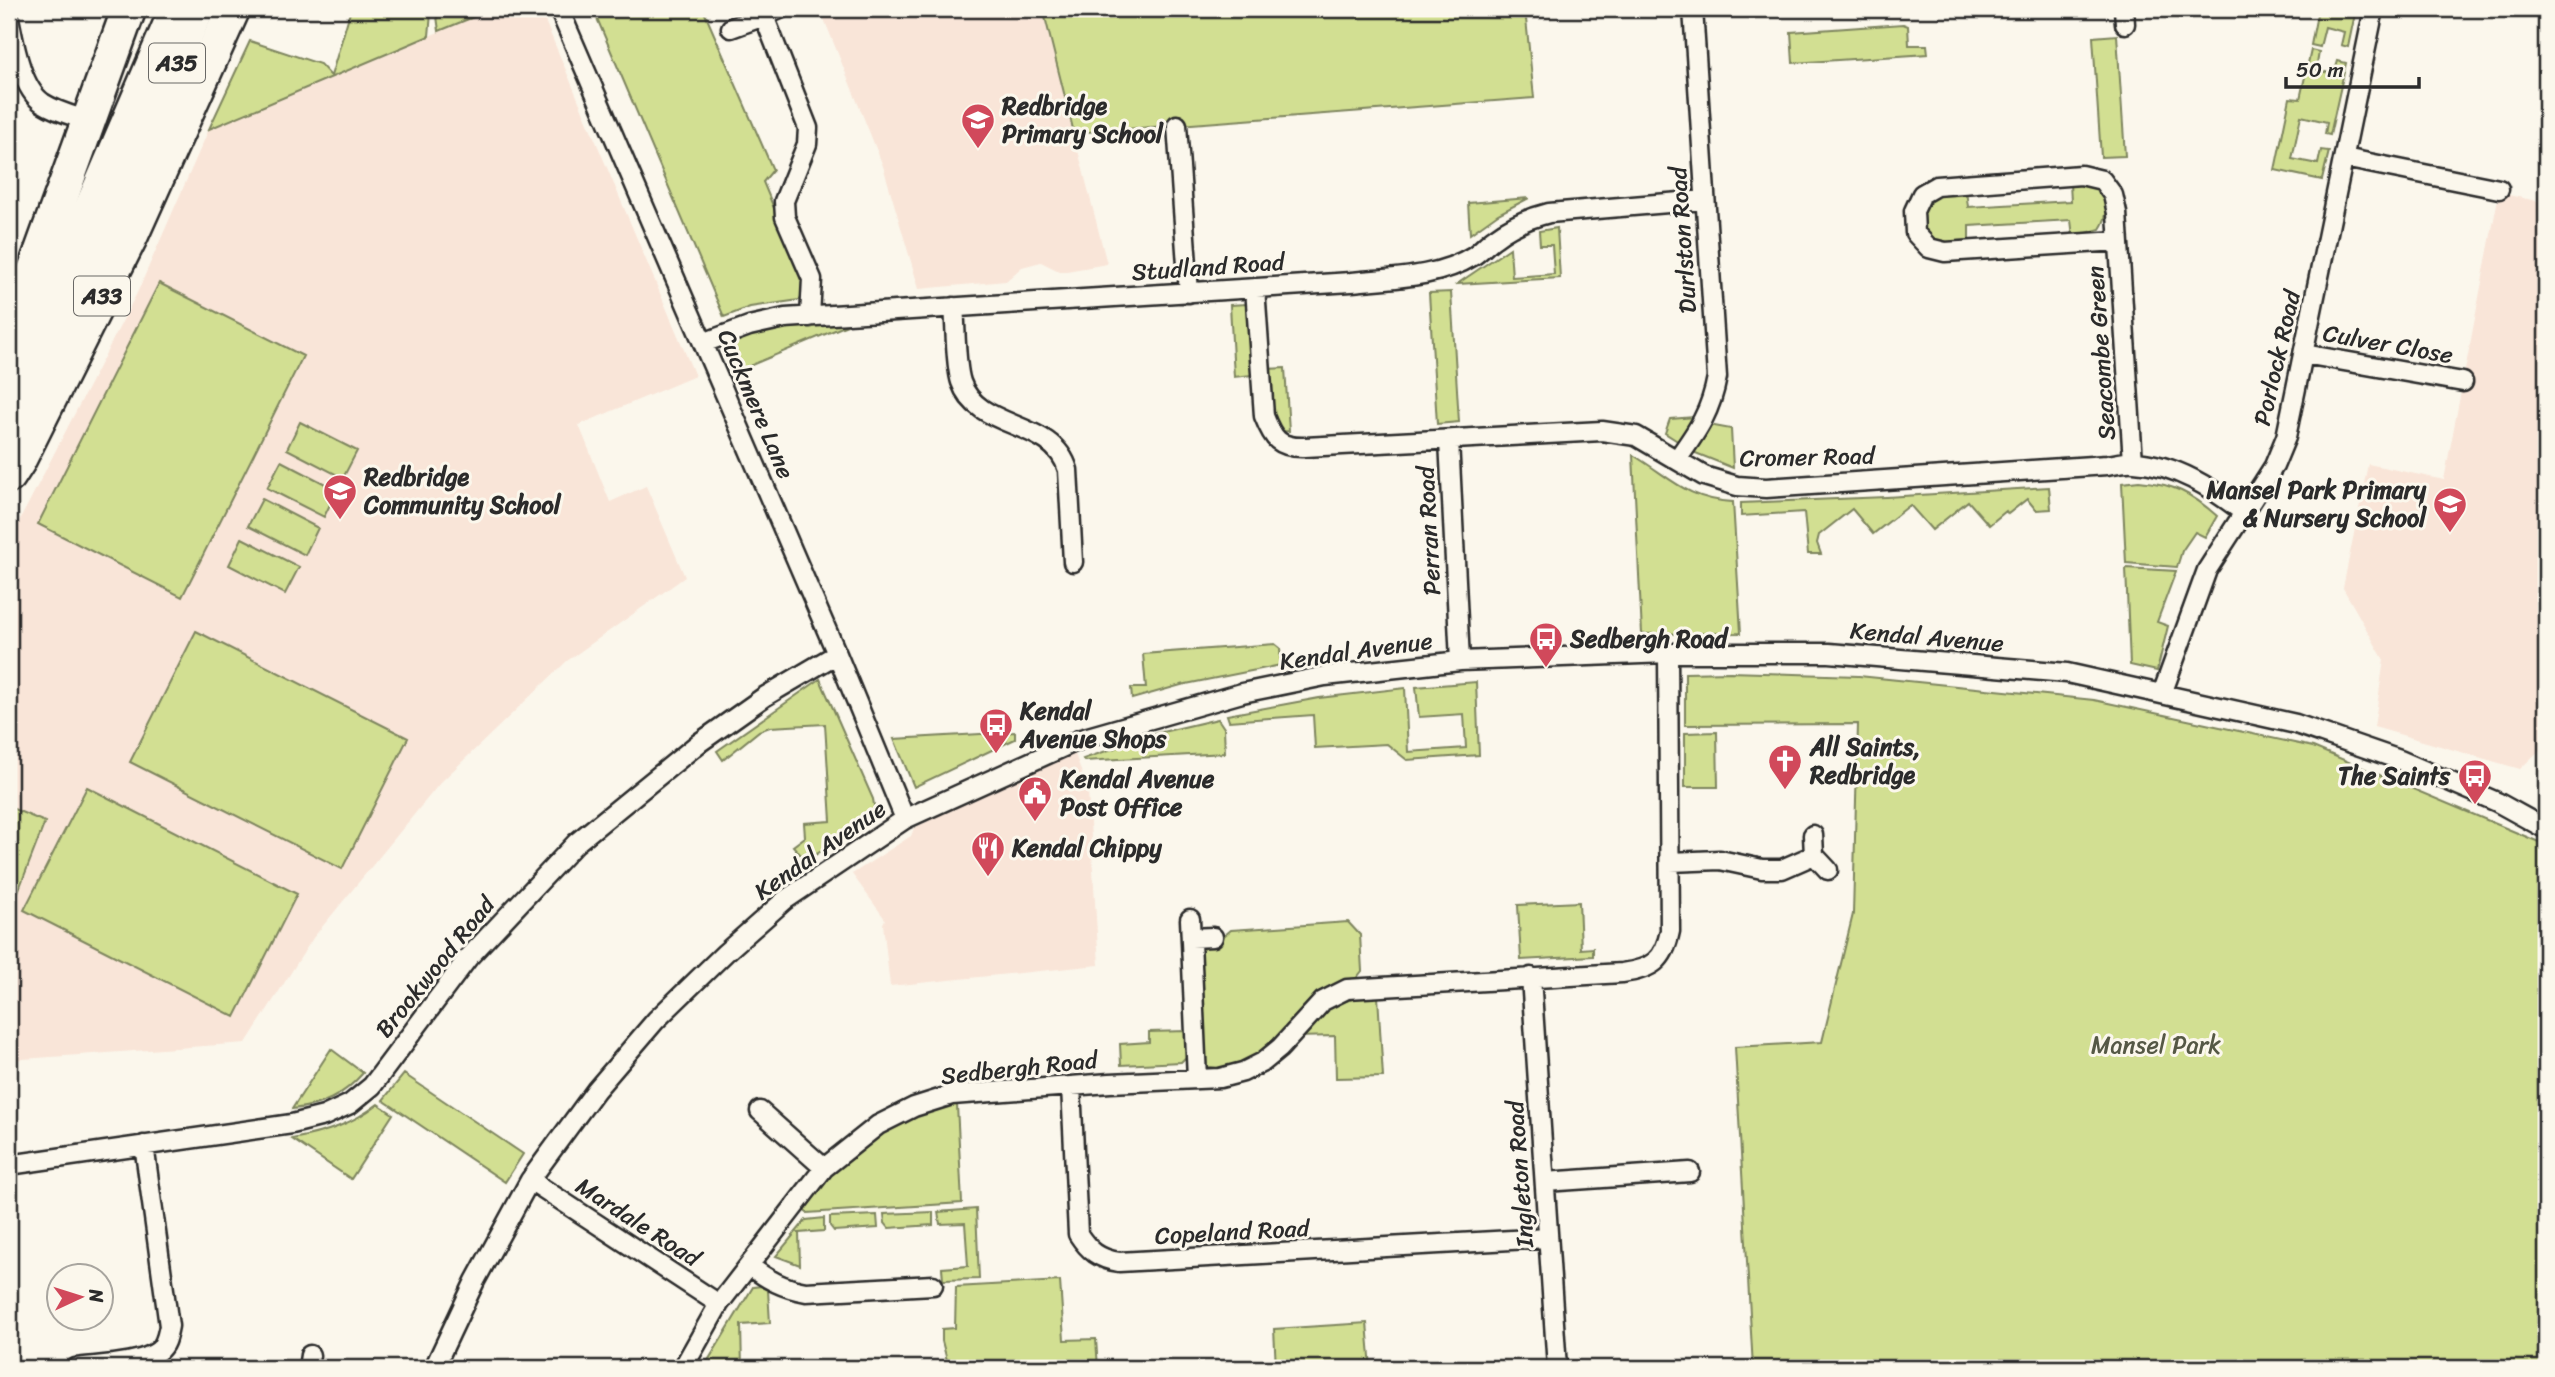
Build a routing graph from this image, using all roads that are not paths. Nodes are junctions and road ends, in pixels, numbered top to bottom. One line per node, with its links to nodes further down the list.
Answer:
1 (129, 9): 11 (highway)
2 (174, 9): 25 (main road, A35)
3 (200, 9): 27 (main road, A35)
4 (233, 9): 30 (highway, A33)
5 (559, 9): 22 (street, Cuckmere Lane)
6 (1693, 9): 15 (street, Durlston Road)
7 (2374, 9): 13 (street, Porlock Road)
8 (772, 12): 10 (street); 20 (street)
9 (9, 18): 11 (street)
10 (731, 28)
11 (89, 121): 21 (highway)
12 (1178, 125): 18 (street)
13 (2344, 158): 14 (street); 23 (street, Porlock Road)
14 (2499, 189)
15 (1704, 200): 17 (street, Studland Road); 28 (street, Durlston Road)
16 (2118, 241): 16 (street, Seacombe Green); 29 (street, Seacombe Green)
17 (1255, 288): 18 (street, Studland Road); 26 (street, Cromer Road)
18 (1189, 293): 19 (street, Studland Road)
19 (954, 307): 20 (street, Studland Road); 32 (street)
20 (810, 317): 22 (street, Studland Road)
21 (9, 341)
22 (703, 343): 34 (street, Cuckmere Lane)
23 (2304, 354): 24 (street, Culver Close); 31 (street, Porlock Road)
24 (2463, 382)
25 (9, 394)
26 (1449, 440): 28 (street, Cromer Road); 35 (street, Perran Road)
27 (9, 446)
28 (1678, 458): 29 (street, Cromer Road)
29 (2133, 462): 31 (street, Cromer Road)
30 (9, 476)
31 (2243, 512): 36 (street, Porlock Road)
32 (1073, 562)
33 (1668, 653): 35 (street, Kendal Avenue); 36 (street, Kendal Avenue); 41 (street, Sedbergh Road)
34 (837, 654): 37 (street, Cuckmere Lane); 50 (street, Brookwood Road)
35 (1461, 661): 37 (street, Kendal Avenue)
36 (2162, 694): 38 (street, Kendal Avenue)
37 (905, 820): 54 (street, Kendal Avenue)
38 (2546, 829)
39 (1813, 835): 40 (street)
40 (1814, 855): 41 (street); 42 (street)
41 (1670, 862): 46 (street, Sedbergh Road)
42 (1828, 870)
43 (1190, 919): 45 (street)
44 (1213, 937): 45 (street)
45 (1191, 938): 47 (street)
46 (1531, 977): 47 (street, Sedbergh Road); 55 (street, Ingleton Road)
47 (1198, 1079): 48 (street, Sedbergh Road)
48 (1071, 1086): 52 (street, Sedbergh Road); 56 (street, Copeland Road)
49 (760, 1111): 52 (street)
50 (144, 1145): 51 (street, Brookwood Road); 61 (street)
51 (9, 1165)
52 (824, 1168): 57 (street, Sedbergh Road)
53 (1690, 1172): 55 (street)
54 (530, 1180): 59 (street, Mardale Road); 62 (street, Kendal Avenue)
55 (1545, 1182): 56 (street, Ingleton Road)
56 (1548, 1238): 63 (street, Ingleton Road)
57 (750, 1266): 58 (street); 59 (street, Sedbergh Road)
58 (933, 1284)
59 (719, 1304): 60 (street, Sedbergh Road)
60 (690, 1366)
61 (76, 1368)
62 (434, 1368)
63 (1557, 1368)

